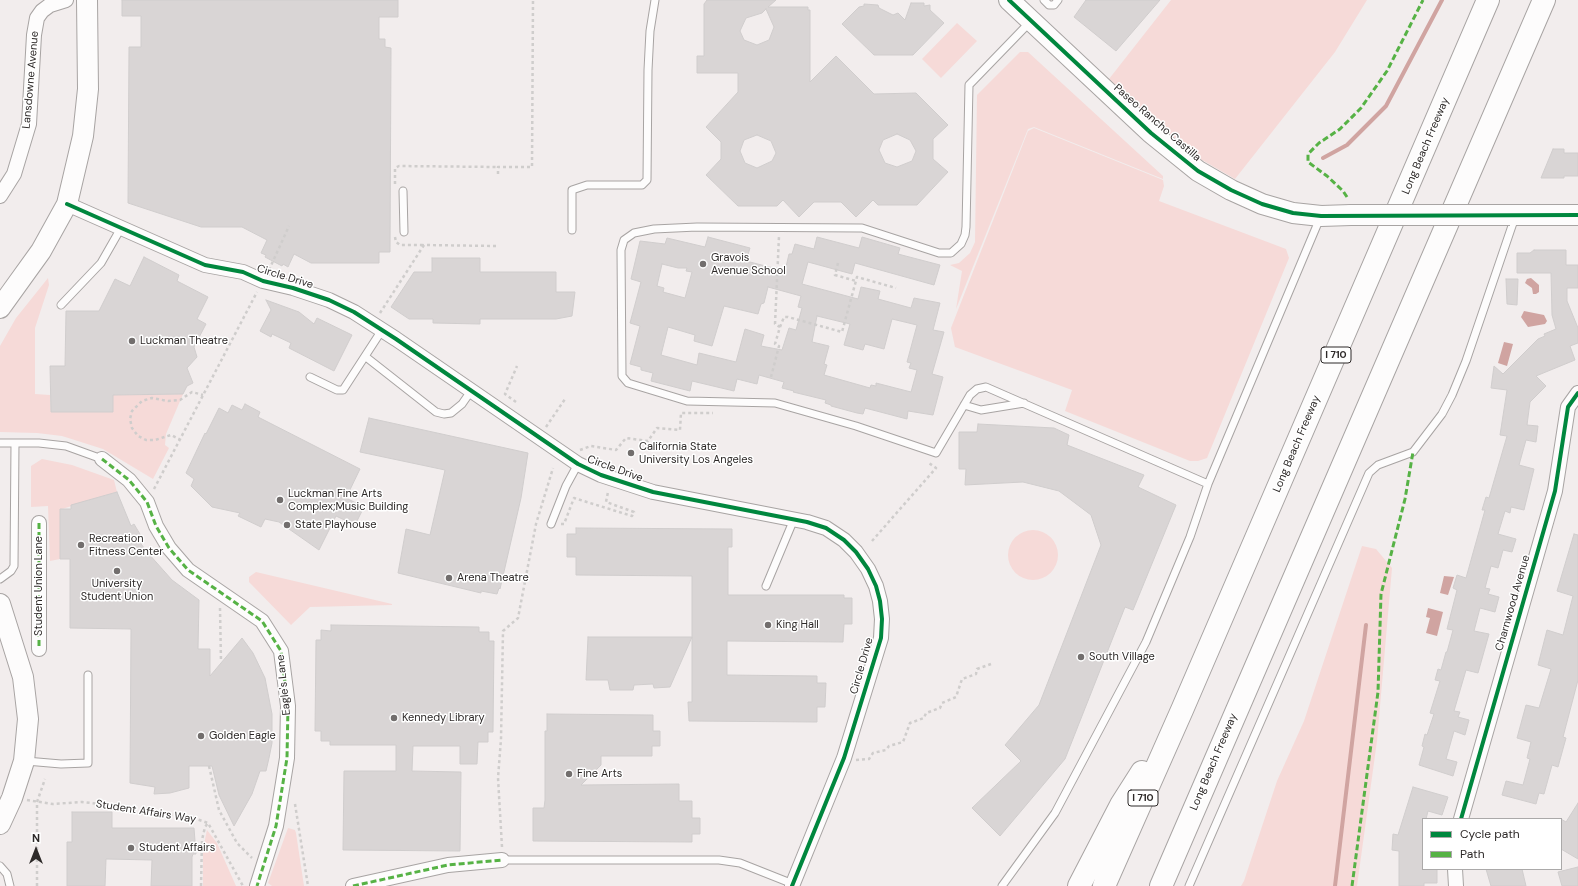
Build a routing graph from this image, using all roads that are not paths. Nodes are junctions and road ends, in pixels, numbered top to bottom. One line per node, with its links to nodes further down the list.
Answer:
1 (66, 0): 11 (street, Lansdowne Avenue)
2 (88, 0): 12 (street)
3 (655, 0): 17 (lane)
4 (1009, 0): 9 (street, Paseo Rancho Castilla)
5 (1044, 0): 6 (lane)
6 (1058, 0)
7 (1488, 0): 41 (highway, Long Beach Freeway / I 710)
8 (1544, 0): 55 (highway, Long Beach Freeway)
9 (1031, 21): 14 (street, Paseo Rancho Castilla); 27 (lane)
10 (403, 191): 18 (lane)
11 (0, 196)
12 (67, 204): 16 (street, Circle Drive); 20 (street)
13 (1512, 215): 14 (street, Paseo Rancho Castilla, bridge); 15 (street, Paseo Rancho Castilla); 56 (lane)
14 (1321, 216): 32 (lane)
15 (1578, 216)
16 (121, 228): 19 (lane); 21 (street, Circle Drive)
17 (572, 230)
18 (404, 232)
19 (61, 305)
20 (0, 308)
21 (380, 323): 22 (lane); 24 (street, Circle Drive)
22 (366, 357): 23 (lane); 24 (lane)
23 (310, 377)
24 (471, 391): 30 (street, Circle Drive)
25 (1578, 393): 43 (street, Charnwood Avenue)
26 (1024, 403): 27 (lane); 27 (lane); 32 (lane)
27 (964, 405)
28 (0, 443): 29 (lane)
29 (15, 443): 31 (lane); 36 (lane)
30 (578, 457): 33 (street, Circle Drive); 35 (lane)
31 (102, 459): 50 (street, Eagle's Lane)
32 (1208, 484): 52 (lane)
33 (794, 519): 37 (lane); 48 (street, Circle Drive)
34 (39, 523): 39 (street, Student Union Lane)
35 (551, 524)
36 (0, 579)
37 (766, 586)
38 (0, 604): 42 (street)
39 (39, 649)
40 (88, 675): 42 (lane)
41 (1182, 710): 53 (highway); 54 (highway, Long Beach Freeway / I 710)
42 (24, 761): 44 (street)
43 (1461, 818)
44 (0, 824)
45 (502, 860): 48 (lane); 51 (street)
46 (0, 866): 49 (lane)
47 (1455, 870): 57 (street)
48 (792, 885)
49 (10, 886)
50 (257, 886)
51 (353, 886)
52 (1002, 886)
53 (1079, 886)
54 (1104, 886)
55 (1161, 886)
56 (1189, 886)
57 (1456, 886)

